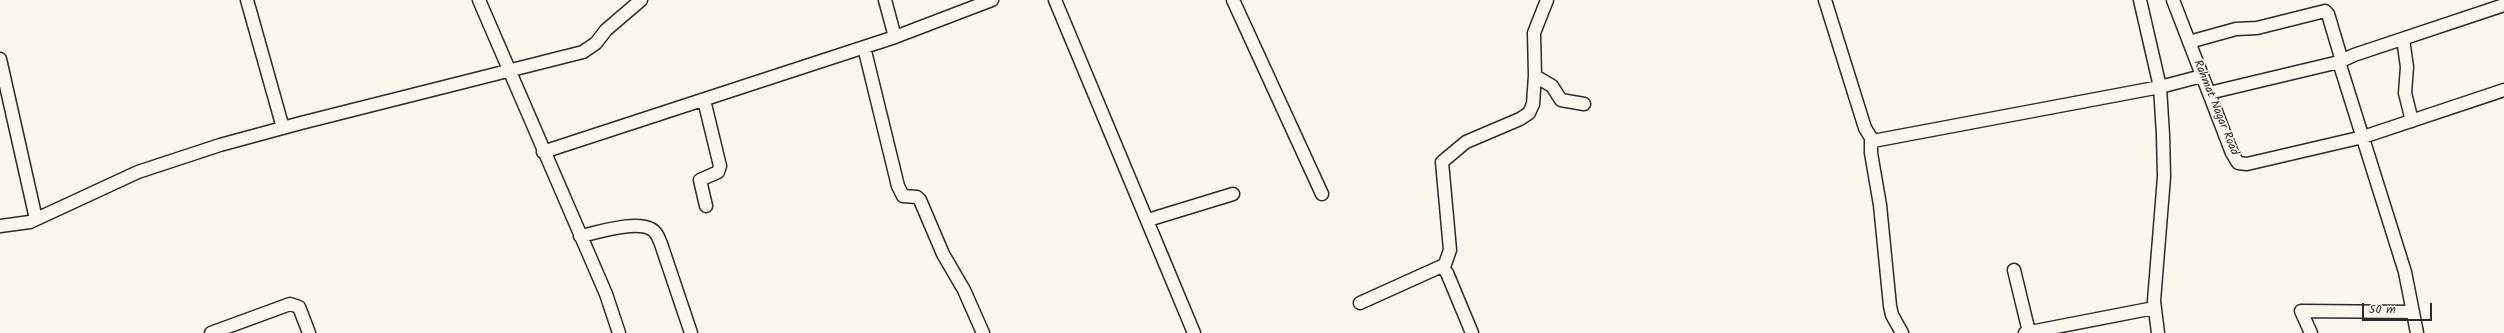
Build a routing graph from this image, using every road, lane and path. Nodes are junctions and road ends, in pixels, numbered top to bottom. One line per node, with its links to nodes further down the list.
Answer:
1 (247, 0): 28 (street)
2 (479, 0): 19 (street)
3 (641, 0): 19 (street)
4 (885, 0): 13 (street)
5 (992, 0): 13 (street)
6 (1055, 0): 36 (street)
7 (1233, 0): 33 (street)
8 (1547, 0): 20 (street)
9 (1825, 0): 30 (street)
10 (2140, 0): 22 (street)
11 (2173, 0): 15 (street, Rahmat Nagar Road)
12 (2504, 5): 14 (street)
13 (895, 37): 16 (street)
14 (2403, 39): 18 (street); 27 (street)
15 (2189, 42): 18 (street); 21 (street, Rahmat Nagar Road)
16 (864, 47): 25 (street); 50 (street)
17 (0, 59): 35 (street)
18 (2341, 62): 24 (street); 29 (street)
19 (509, 72): 28 (street); 31 (street)
20 (1535, 76): 26 (street); 39 (street)
21 (2202, 76): 22 (street); 24 (street, Rahmat Nagar Road)
22 (2160, 87): 30 (street); 42 (street)
23 (2504, 90): 27 (street)
24 (2208, 93): 29 (street, Rahmat Nagar Road)
25 (704, 100): 31 (street); 34 (street)
26 (1584, 104)
27 (2412, 121): 29 (street)
28 (283, 128): 35 (street)
29 (2363, 137): 43 (street)
30 (1871, 140): 53 (street)
31 (543, 152): 38 (street)
32 (1233, 194): 36 (street)
33 (1322, 194)
34 (706, 206)
35 (36, 219): 37 (street)
36 (1148, 220): 51 (street)
37 (0, 226)
38 (580, 236): 48 (street); 49 (street)
39 (1444, 267): 41 (street); 52 (street)
40 (2014, 270): 45 (street)
41 (1360, 303)
42 (2154, 308): 44 (street); 54 (street)
43 (2412, 312): 55 (street); 56 (street)
44 (2055, 329): 45 (street)
45 (2027, 332)
46 (211, 333): 47 (street)
47 (309, 333)
48 (619, 333)
49 (692, 333)
50 (983, 333)
51 (1194, 333)
52 (1472, 333)
53 (1902, 333)
54 (2158, 333)
55 (2311, 333)
56 (2417, 333)

